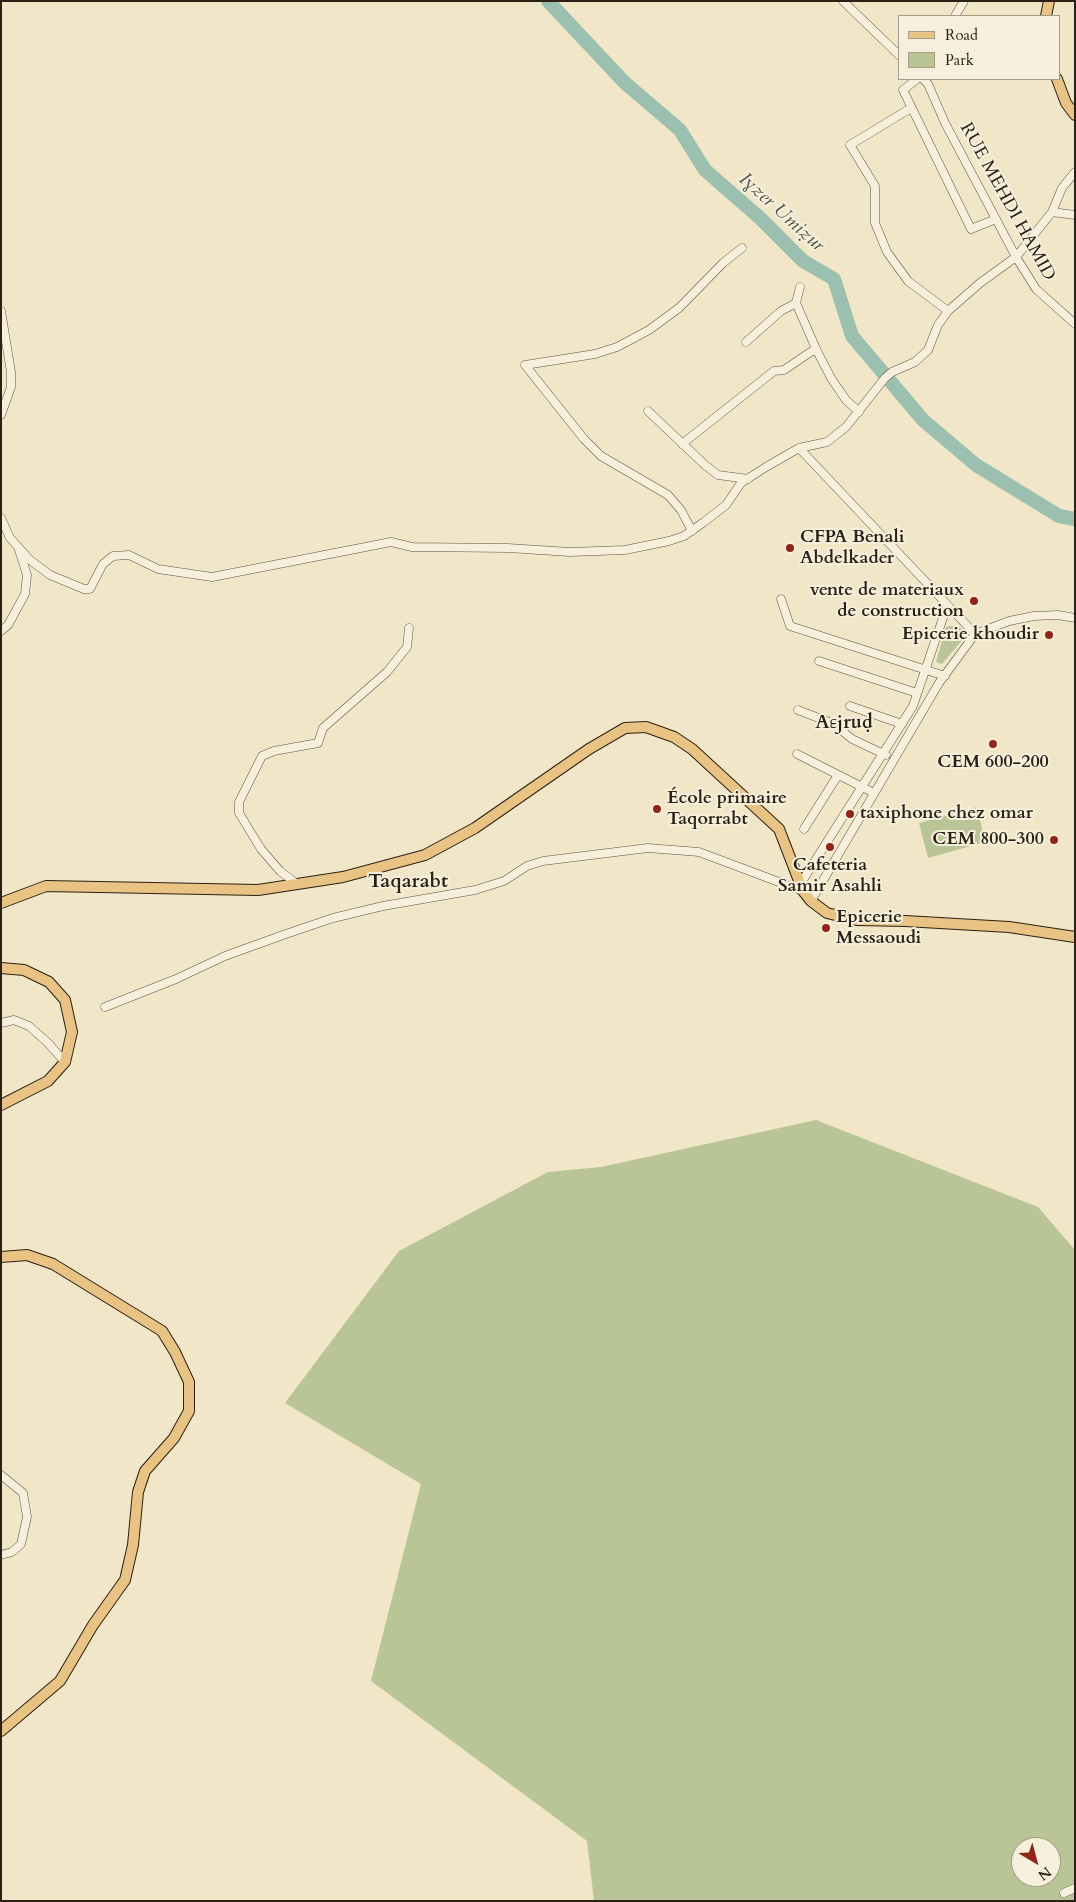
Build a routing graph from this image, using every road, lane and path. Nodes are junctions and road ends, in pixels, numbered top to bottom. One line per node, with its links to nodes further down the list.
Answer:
1 (844, 1): 6 (street)
2 (964, 1): 4 (street)
3 (1050, 1): 5 (main road)
4 (956, 15)
5 (1046, 15)
6 (898, 54)
7 (916, 80): 10 (street)
8 (926, 80): 15 (street, RUE MEHDI HAMID)
9 (1057, 80): 11 (main road)
10 (911, 108): 15 (street); 21 (street)
11 (1075, 115)
12 (1075, 172): 13 (street)
13 (1052, 212): 14 (street); 17 (street)
14 (1075, 215)
15 (996, 219): 17 (street, RUE MEHDI HAMID)
16 (742, 248): 32 (street)
17 (1016, 257): 21 (street); 22 (street, RUE MEHDI HAMID)
18 (800, 287): 19 (street)
19 (796, 303): 23 (street); 24 (street)
20 (1, 310): 27 (street)
21 (948, 311): 26 (street)
22 (1075, 324)
23 (746, 342)
24 (817, 350): 26 (street); 28 (street)
25 (648, 412): 28 (street)
26 (859, 412): 29 (street)
27 (1, 415)
28 (682, 444): 30 (street)
29 (799, 448): 30 (street); 35 (street)
30 (748, 479): 32 (street)
31 (1, 518): 33 (street)
32 (692, 531): 33 (street)
33 (18, 549): 38 (street)
34 (781, 599): 41 (street)
35 (947, 606): 39 (street); 41 (street)
36 (1075, 618): 39 (street)
37 (409, 628): 54 (street)
38 (1, 631)
39 (975, 634): 42 (street)
40 (819, 661): 43 (street)
41 (925, 668): 42 (street); 43 (street)
42 (945, 676): 49 (street)
43 (917, 693): 46 (street)
44 (850, 706): 46 (street)
45 (798, 710): 48 (street)
46 (902, 724): 48 (street)
47 (797, 754): 50 (street)
48 (883, 754): 49 (street); 51 (street)
49 (894, 759): 52 (street)
50 (838, 775): 51 (street); 53 (street)
51 (862, 788): 52 (street); 55 (street)
52 (874, 793): 56 (street)
53 (804, 829)
54 (297, 884): 55 (main road); 57 (main road)
55 (802, 887): 56 (main road); 60 (street)
56 (811, 901): 58 (main road)
57 (1, 903)
58 (1075, 937)
59 (1, 968): 62 (main road)
60 (105, 1007)
61 (1, 1023): 62 (street)
62 (65, 1062): 63 (main road)
63 (1, 1106)
64 (1, 1257): 67 (main road)
65 (1, 1475): 66 (street)
66 (1, 1555)
67 (1, 1731)
68 (1075, 1888): 69 (street)
69 (1064, 1893)

